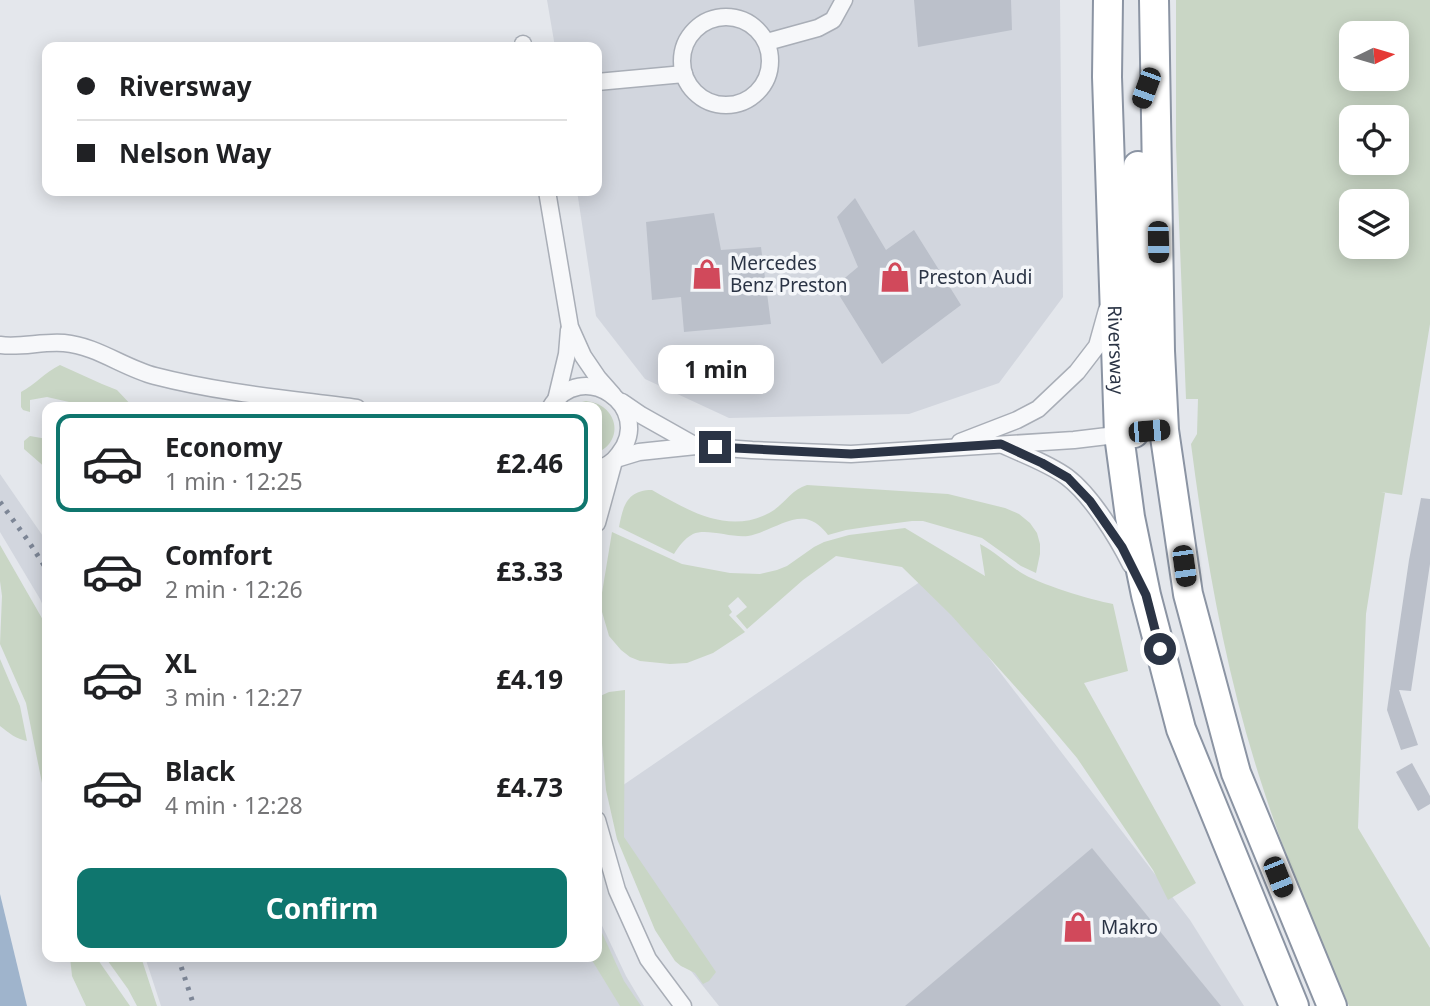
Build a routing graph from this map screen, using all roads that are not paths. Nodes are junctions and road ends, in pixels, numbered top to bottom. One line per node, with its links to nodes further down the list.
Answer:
1 (844, 0): 4 (street)
2 (1108, 0): 9 (highway, Riversway)
3 (1154, 0): 5 (highway)
4 (767, 42): 6 (street); 6 (street)
5 (1154, 65): 16 (highway); 17 (highway)
6 (684, 74): 7 (street)
7 (602, 82)
8 (548, 196): 10 (street)
9 (1113, 281): 17 (highway, Riversway); 20 (street)
10 (570, 327): 12 (street); 14 (street)
11 (0, 345): 13 (street)
12 (615, 397): 15 (street); 19 (street); 21 (street)
13 (313, 402)
14 (552, 402)
15 (553, 402)
16 (1164, 430): 17 (street); 28 (highway)
17 (1127, 434): 18 (street); 24 (highway, Riversway)
18 (1001, 444): 20 (street); 24 (street)
19 (696, 446): 20 (street); 21 (street)
20 (948, 447)
21 (615, 460): 22 (street); 23 (street)
22 (602, 466)
23 (602, 506)
24 (1146, 595): 27 (highway, Riversway)
25 (602, 851): 26 (street)
26 (683, 1006)
27 (1294, 1006)
28 (1332, 1006)

